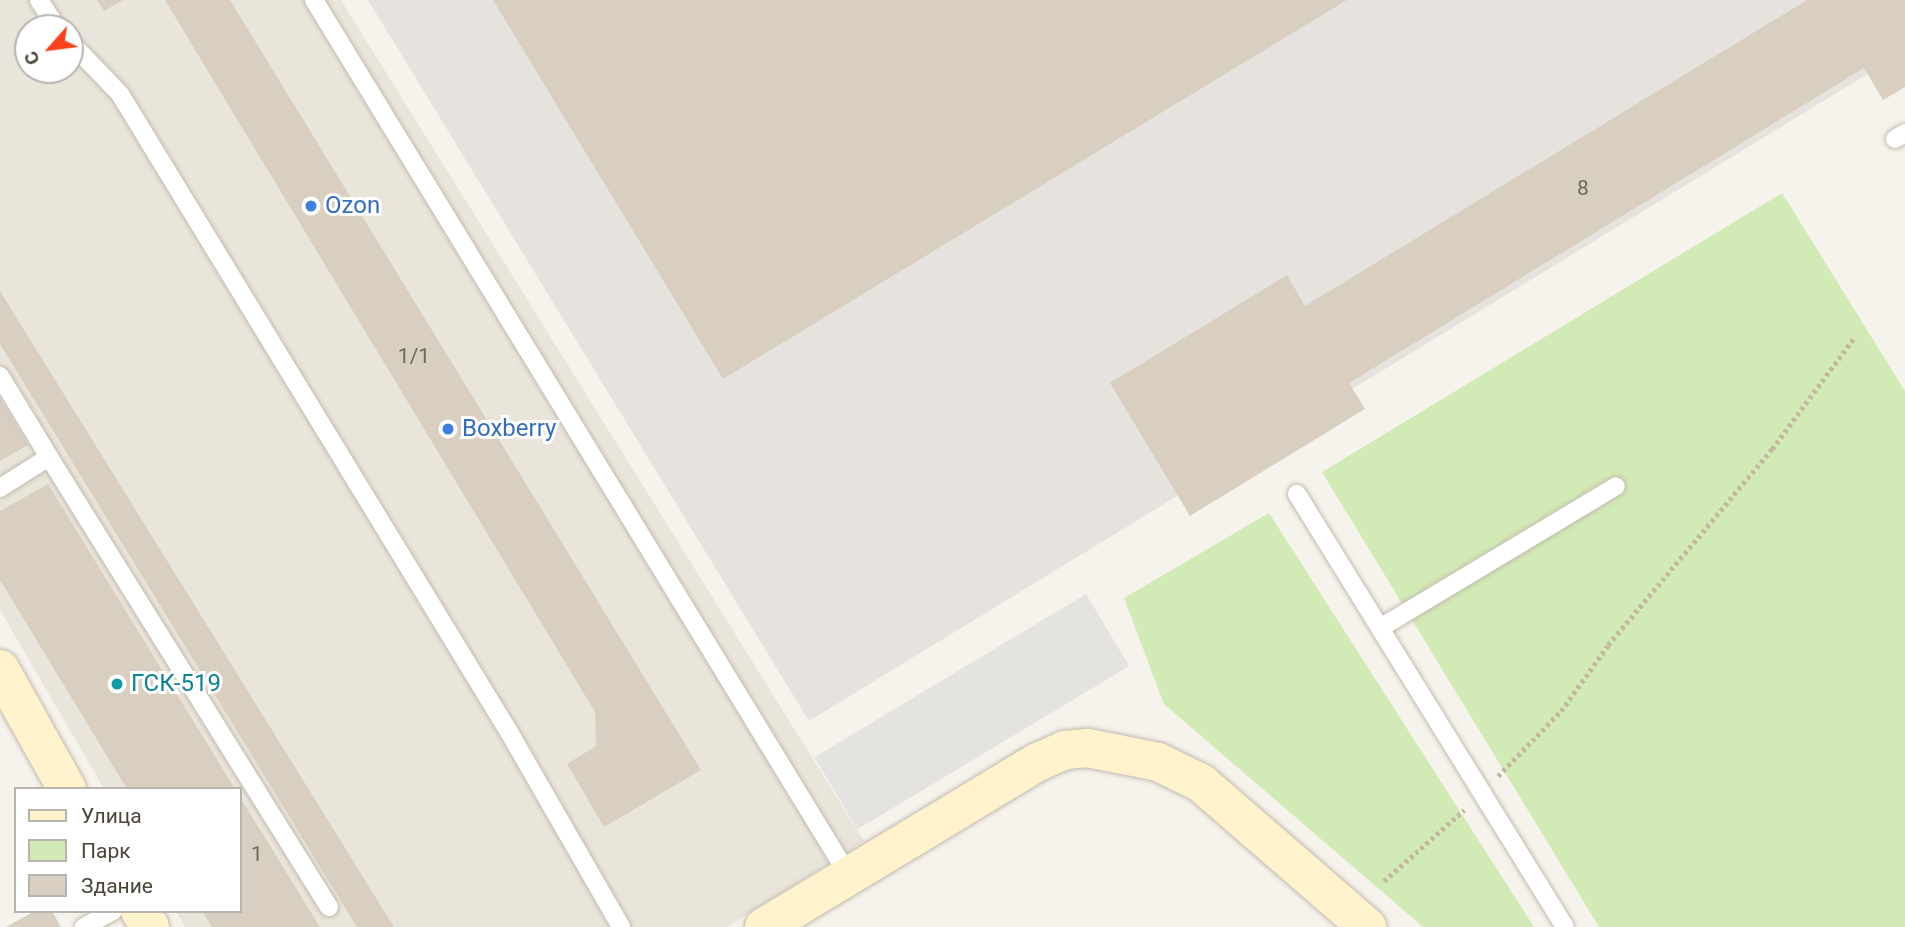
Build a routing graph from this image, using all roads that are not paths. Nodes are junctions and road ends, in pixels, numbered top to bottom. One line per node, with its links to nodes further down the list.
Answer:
1 (314, 0): 11 (lane)
2 (84, 57): 15 (lane)
3 (0, 376): 4 (lane)
4 (49, 457): 6 (lane); 12 (lane)
5 (1616, 485): 8 (lane)
6 (0, 488)
7 (1297, 494): 8 (lane)
8 (1380, 628): 18 (lane)
9 (0, 669): 10 (street)
10 (66, 787)
11 (849, 876): 16 (street); 17 (street)
12 (329, 907)
13 (109, 913): 14 (lane)
14 (84, 927)
15 (621, 927)
16 (764, 927)
17 (1367, 927)
18 (1565, 927)

